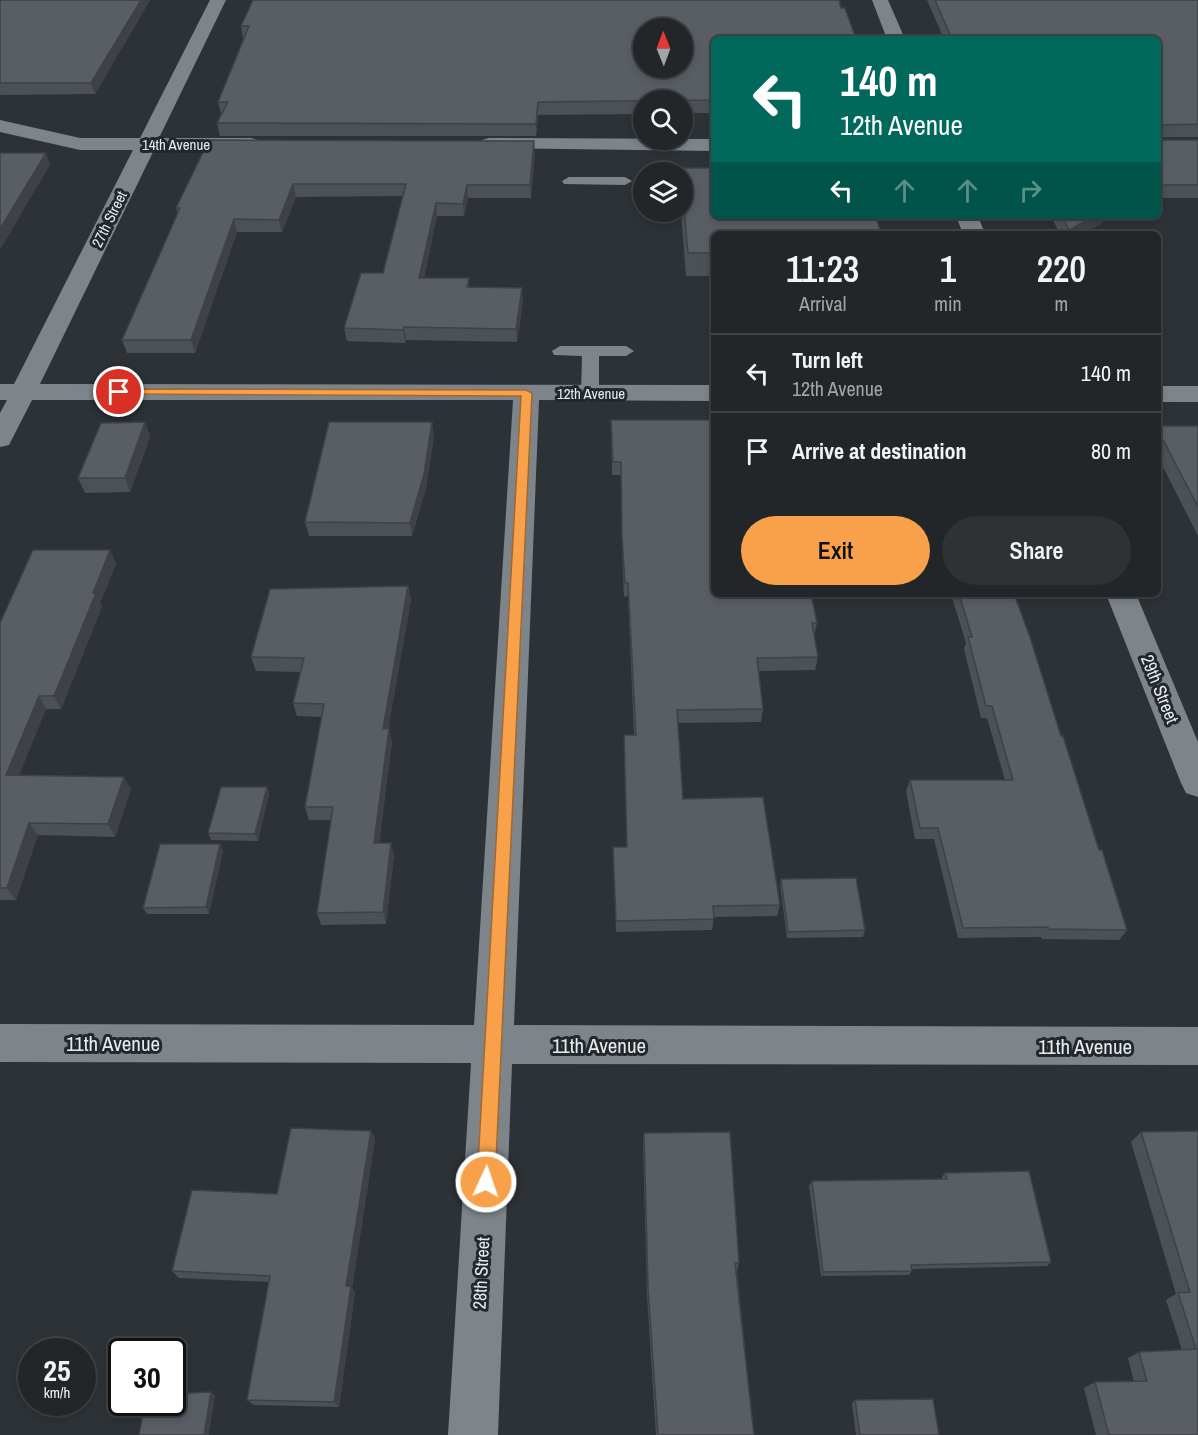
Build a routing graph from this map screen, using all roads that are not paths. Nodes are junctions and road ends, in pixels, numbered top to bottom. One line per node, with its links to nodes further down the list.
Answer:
1 (218, 0): 5 (street, 27th Street)
2 (880, 0): 3 (street)
3 (895, 36)
4 (0, 126): 5 (street, 14th Avenue)
5 (147, 144): 6 (street, 14th Avenue); 14 (street, 27th Street)
6 (265, 144)
7 (466, 144): 8 (street)
8 (711, 145)
9 (569, 181): 10 (lane)
10 (625, 181)
11 (560, 351): 12 (lane)
12 (591, 351): 13 (lane); 16 (lane)
13 (626, 351)
14 (12, 392): 15 (street, 12th Avenue); 20 (street, 27th Street)
15 (526, 393): 16 (street, 12th Avenue); 24 (street, 28th Street)
16 (590, 393): 17 (street, 12th Avenue)
17 (711, 393)
18 (1161, 394): 19 (street)
19 (1198, 394)
20 (0, 439)
21 (1122, 597): 22 (street, 29th Street)
22 (1198, 783)
23 (0, 1043): 24 (street, 11th Avenue)
24 (494, 1044): 25 (street, 11th Avenue); 26 (street, 28th Street)
25 (1198, 1046)
26 (473, 1435)

